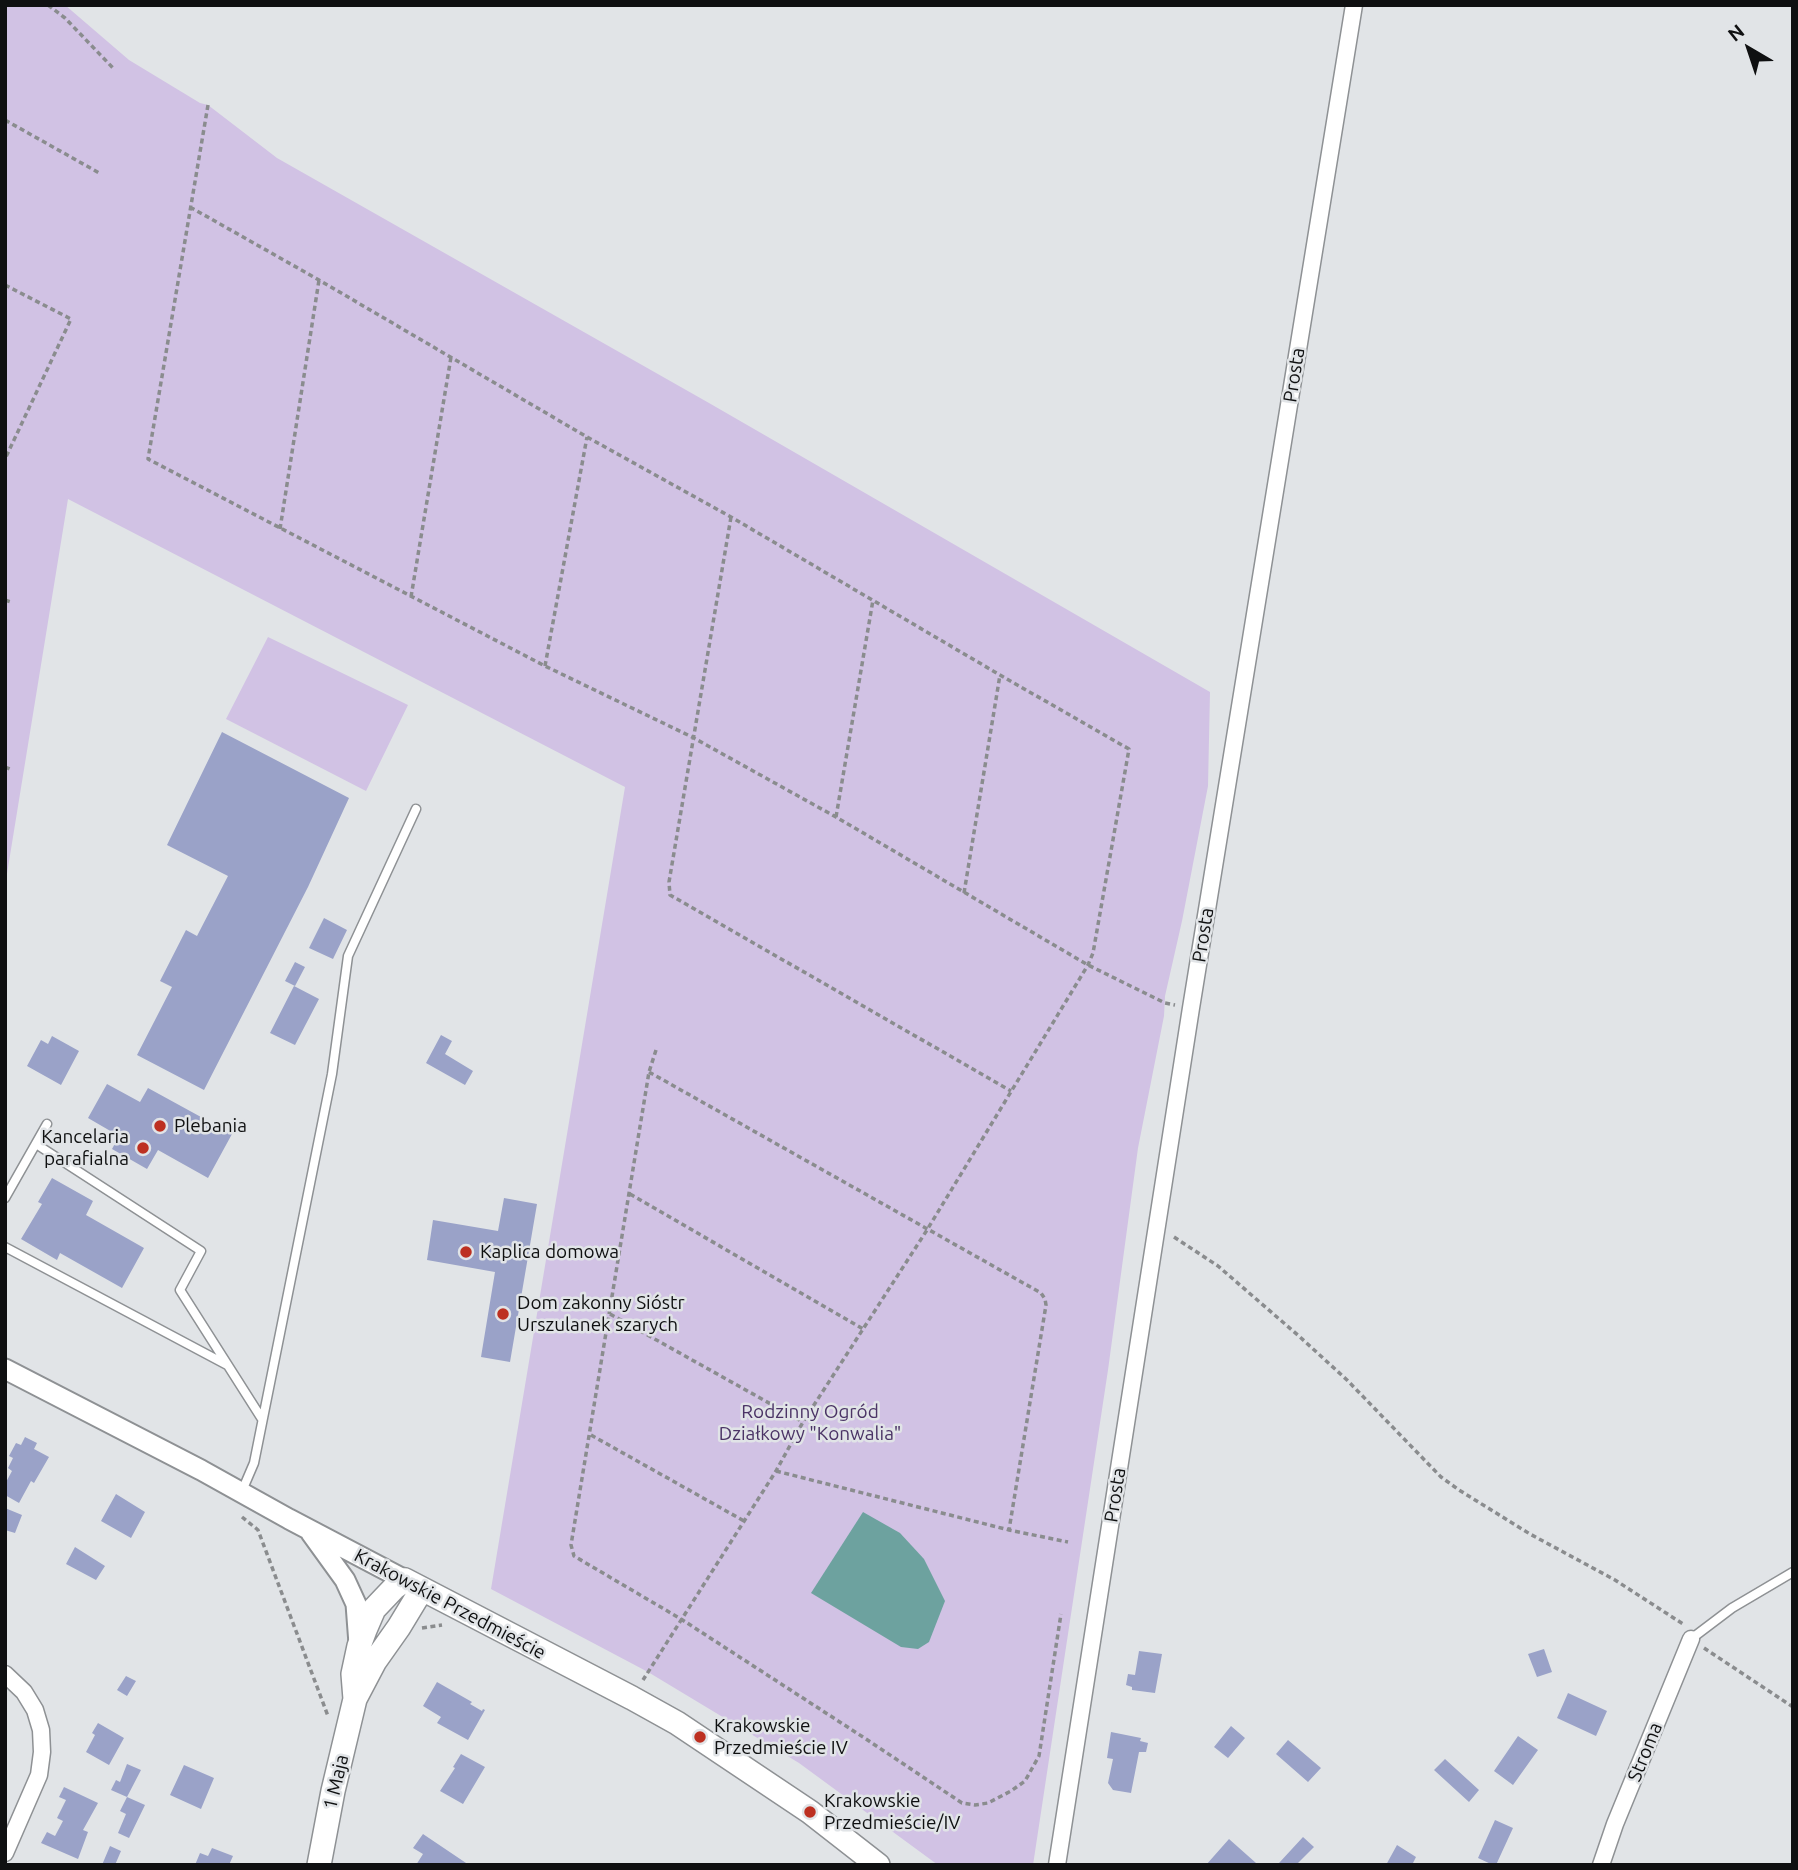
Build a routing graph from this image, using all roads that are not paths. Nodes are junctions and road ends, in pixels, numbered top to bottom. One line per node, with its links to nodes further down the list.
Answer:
1 (1354, 5): 21 (street, Prosta)
2 (416, 809): 9 (lane)
3 (47, 1124): 4 (lane)
4 (36, 1144): 5 (lane); 7 (lane)
5 (5, 1198)
6 (5, 1247): 7 (lane)
7 (229, 1367): 9 (lane)
8 (5, 1369): 10 (street, Krakowskie Przedmieście)
9 (262, 1419): 10 (lane)
10 (242, 1492): 11 (street, Krakowskie Przedmieście)
11 (309, 1529): 13 (street, Krakowskie Przedmieście); 15 (street, 1 Maja)
12 (1793, 1572): 14 (lane)
13 (413, 1585): 15 (main road, 1 Maja); 17 (main road, 1 Maja); 20 (main road, Krakowskie Przedmieście)
14 (1694, 1637): 22 (street, Stroma)
15 (359, 1646): 17 (main road, 1 Maja)
16 (5, 1674): 18 (street)
17 (355, 1699): 19 (main road, 1 Maja)
18 (5, 1853)
19 (318, 1865)
20 (878, 1865)
21 (1057, 1865)
22 (1601, 1865)

